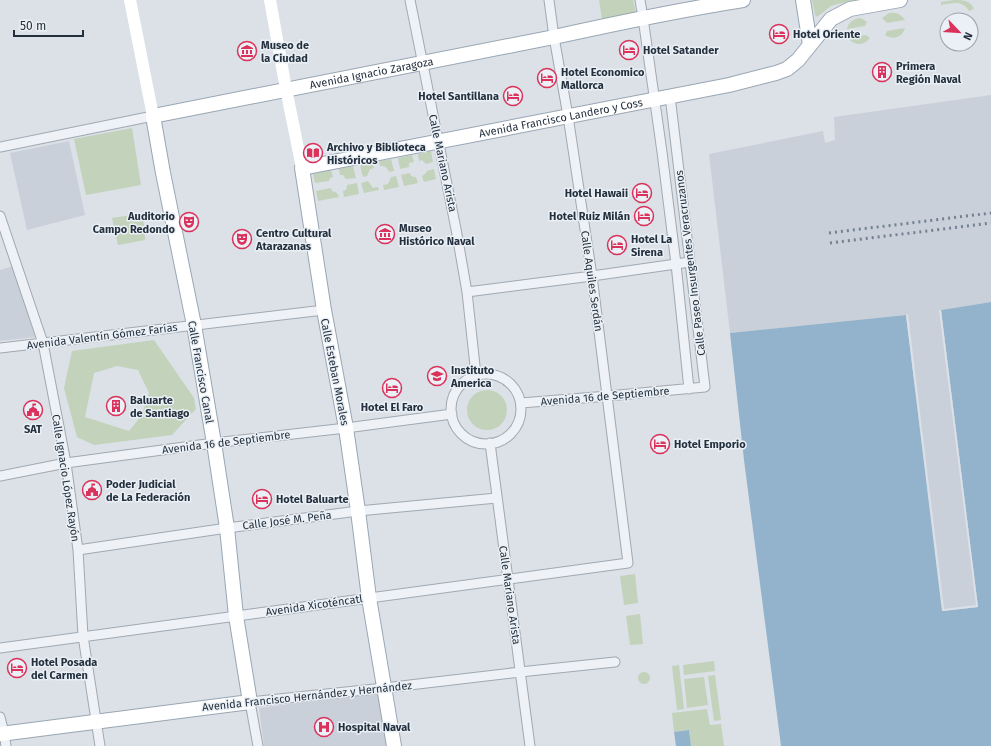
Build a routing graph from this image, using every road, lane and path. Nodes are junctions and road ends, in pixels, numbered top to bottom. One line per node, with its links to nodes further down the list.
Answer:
1 (130, 0): 16 (main road, Calle Francisco Canal)
2 (270, 0): 13 (main road, Calle Esteban Morales)
3 (410, 0): 12 (street, Calle Mariano Arista)
4 (549, 0): 10 (street, Calle Aquiles Serdán)
5 (640, 0): 9 (street, Calle Paseo Insurgentes Veracruzanos)
6 (743, 0): 9 (main road, Avenida Ignacio Zaragoza)
7 (803, 0): 11 (main road)
8 (900, 0): 11 (main road, Avenida Francisco Landero y Coss)
9 (644, 18): 10 (main road, Avenida Ignacio Zaragoza); 15 (street, Calle Paseo Insurgentes Veracruzanos)
10 (554, 37): 12 (main road, Avenida Ignacio Zaragoza); 17 (street, Calle Aquiles Serdán)
11 (810, 45): 14 (main road, Avenida Francisco Landero y Coss)
12 (422, 63): 13 (main road, Avenida Ignacio Zaragoza); 20 (street, Calle Mariano Arista)
13 (286, 90): 16 (main road, Avenida Ignacio Zaragoza); 22 (main road, Calle Esteban Morales)
14 (670, 96): 15 (main road, Avenida Francisco Landero y Coss); 18 (street, Calle Paseo Insurgentes Veracruzanos)
15 (655, 99): 17 (main road, Avenida Francisco Landero y Coss); 19 (street, Calle Paseo Insurgentes Veracruzanos)
16 (153, 116): 21 (street, Avenida Ignacio Zaragoza); 30 (main road, Calle Francisco Canal)
17 (568, 116): 20 (main road, Avenida Francisco Landero y Coss); 27 (street, Calle Aquiles Serdán)
18 (675, 139): 19 (street); 25 (street, Calle Paseo Insurgentes Veracruzanos)
19 (661, 141): 26 (street, Calle Paseo Insurgentes Veracruzanos)
20 (438, 142): 22 (main road, Avenida Francisco Landero y Coss); 28 (street, Calle Mariano Arista)
21 (0, 147)
22 (302, 168): 29 (main road, Calle Esteban Morales)
23 (0, 216): 24 (street, Calle Ignacio López Rayón)
24 (3, 236): 31 (street, Calle Ignacio López Rayón)
25 (690, 262): 26 (street); 34 (street, Calle Paseo Insurgentes Veracruzanos)
26 (676, 264): 27 (street); 35 (street, Calle Paseo Insurgentes Veracruzanos)
27 (592, 276): 28 (street); 36 (street, Calle Aquiles Serdán)
28 (467, 292): 33 (street, Calle Mariano Arista)
29 (324, 310): 30 (street, Avenida Valentín Gómez Farías); 39 (main road, Calle Esteban Morales)
30 (194, 325): 31 (street, Avenida Valentín Gómez Farías); 40 (main road, Calle Francisco Canal)
31 (43, 343): 32 (street, Avenida Valentín Gómez Farías); 42 (street, Calle Ignacio López Rayón)
32 (0, 348)
33 (476, 375): 37 (street); 38 (street)
34 (705, 387): 35 (street, Avenida 16 de Septiembre)
35 (689, 389): 36 (street, Avenida 16 de Septiembre)
36 (608, 396): 37 (street, Avenida 16 de Septiembre); 48 (street, Calle Aquiles Serdán)
37 (521, 403): 41 (street)
38 (452, 414): 39 (street, Avenida 16 de Septiembre); 41 (street)
39 (346, 428): 40 (street, Avenida 16 de Septiembre); 45 (main road, Calle Esteban Morales)
40 (214, 443): 42 (street, Avenida 16 de Septiembre); 46 (main road, Calle Francisco Canal)
41 (490, 443): 44 (street, Calle Mariano Arista)
42 (66, 463): 43 (street, Avenida 16 de Septiembre); 47 (street, Calle Ignacio López Rayón)
43 (0, 476)
44 (497, 498): 45 (street, Calle José M. Peña); 49 (street, Calle Mariano Arista)
45 (358, 512): 46 (street, Calle José M. Peña); 50 (main road, Calle Esteban Morales)
46 (227, 528): 47 (street, Calle José M. Peña); 51 (main road, Calle Francisco Canal)
47 (78, 550): 52 (street, Calle Ignacio López Rayón)
48 (628, 563): 49 (street, Avenida Xicoténcatl)
49 (508, 579): 50 (street, Avenida Xicoténcatl); 55 (street, Calle Mariano Arista)
50 (369, 598): 51 (street, Avenida Xicoténcatl); 56 (main road, Calle Esteban Morales)
51 (236, 616): 52 (street, Avenida Xicoténcatl); 57 (main road, Calle Francisco Canal)
52 (83, 636): 53 (street, Avenida Xicoténcatl); 59 (street, Calle Ignacio López Rayón)
53 (0, 648)
54 (615, 662): 55 (street, Avenida Francisco Hernández y Hernández)
55 (520, 672): 56 (street, Avenida Francisco Hernández y Hernández); 64 (street, Calle Mariano Arista)
56 (384, 688): 57 (street, Avenida Francisco Hernández y Hernández); 63 (main road, Calle Esteban Morales)
57 (250, 702): 59 (main road, Avenida Francisco Hernández y Hernández); 62 (street, Calle Francisco Canal)
58 (0, 717): 60 (street)
59 (96, 722): 60 (main road, Avenida Francisco Hernández y Hernández); 61 (street, Calle Ignacio López Rayón)
60 (3, 738)
61 (100, 746)
62 (258, 746)
63 (394, 746)
64 (530, 746)

